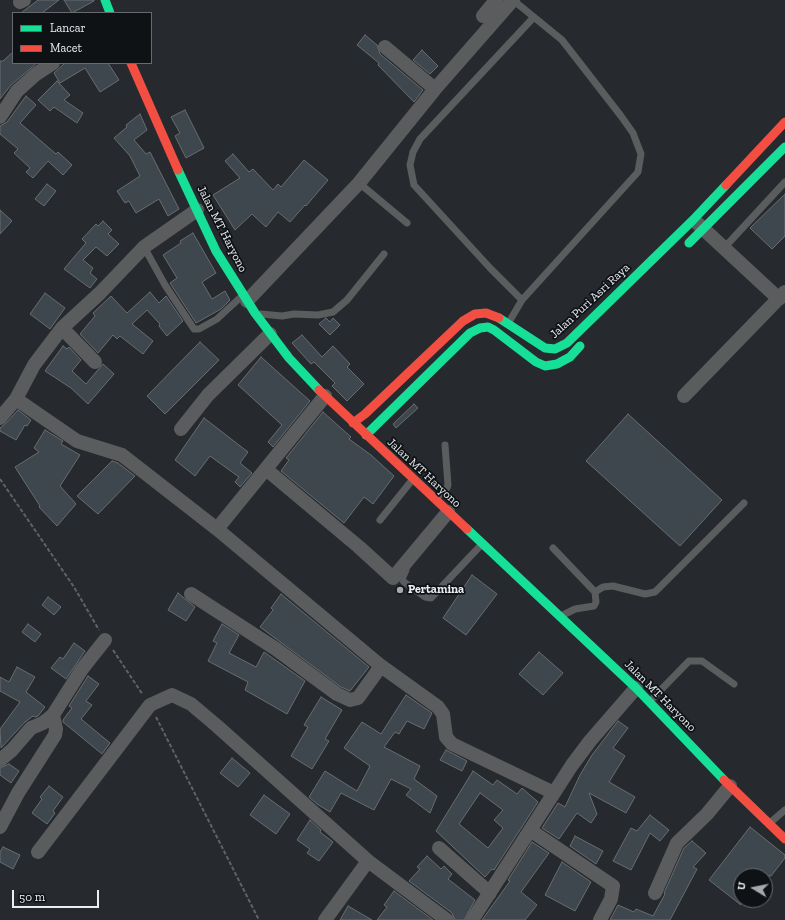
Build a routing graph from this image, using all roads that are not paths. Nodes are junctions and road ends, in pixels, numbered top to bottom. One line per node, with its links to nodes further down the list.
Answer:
1 (105, 0): 4 (main road)
2 (496, 0): 5 (street)
3 (513, 0): 6 (lane); 10 (street)
4 (110, 12)
5 (483, 16)
6 (534, 17): 25 (lane); 25 (lane)
7 (385, 47): 10 (street)
8 (51, 64): 11 (street)
9 (131, 64): 16 (main road, Jalan MT Haryono)
10 (435, 89): 15 (street)
11 (2, 110)
12 (785, 122): 18 (main road, Jalan Puri Asri Raya)
13 (785, 147): 18 (main road, Jalan Puri Asri Raya)
14 (785, 182): 20 (lane)
15 (359, 183): 17 (lane); 24 (street)
16 (197, 210): 19 (street); 24 (main road, Jalan MT Haryono)
17 (407, 222)
18 (698, 224): 20 (street); 21 (main road, Jalan Puri Asri Raya); 27 (main road, Jalan Puri Asri Raya)
19 (144, 247): 24 (lane); 30 (street)
20 (724, 248): 23 (street)
21 (680, 251)
22 (384, 254): 26 (lane)
23 (782, 295): 36 (street)
24 (245, 298): 26 (main road, Jalan MT Haryono)
25 (522, 300): 28 (lane)
26 (255, 313): 31 (main road, Jalan MT Haryono)
27 (594, 315): 28 (main road, Jalan Puri Asri Raya); 29 (main road)
28 (508, 324): 34 (main road, Jalan Puri Asri Raya)
29 (601, 326)
30 (62, 328): 33 (street); 37 (street)
31 (270, 334): 35 (main road, Jalan MT Haryono); 41 (street)
32 (585, 342): 38 (main road)
33 (95, 362)
34 (386, 394): 38 (main road); 40 (main road, Jalan Puri Asri Raya)
35 (325, 396): 40 (main road, Jalan MT Haryono); 44 (street)
36 (684, 396)
37 (16, 399): 39 (street); 50 (street)
38 (397, 405): 42 (main road)
39 (0, 418)
40 (353, 422): 42 (main road, Jalan MT Haryono)
41 (180, 429)
42 (366, 435): 45 (main road, Jalan MT Haryono)
43 (445, 445): 46 (lane)
44 (267, 470): 48 (street); 50 (street)
45 (413, 479): 46 (main road, Jalan MT Haryono); 49 (lane)
46 (434, 498): 48 (main road, Jalan MT Haryono)
47 (744, 503): 53 (lane)
48 (450, 514): 51 (main road, Jalan MT Haryono); 51 (lane)
49 (380, 520)
50 (217, 529): 57 (street)
51 (482, 544): 55 (main road, Jalan MT Haryono)
52 (553, 548): 53 (lane)
53 (595, 592): 55 (lane)
54 (191, 594): 57 (street)
55 (560, 616): 59 (main road, Jalan MT Haryono)
56 (105, 640): 61 (street)
57 (381, 666): 64 (street)
58 (734, 684): 60 (lane)
59 (636, 688): 60 (main road, Jalan MT Haryono); 64 (street)
60 (649, 702): 63 (main road, Jalan MT Haryono)
61 (53, 716): 62 (street); 67 (street)
62 (0, 760)
63 (730, 786): 66 (main road, Jalan MT Haryono); 74 (street)
64 (554, 793): 68 (street)
65 (785, 810): 66 (lane)
66 (770, 822): 69 (main road, Jalan MT Haryono)
67 (0, 827)
68 (530, 830): 73 (street); 78 (street)
69 (785, 839)
70 (439, 848): 73 (street)
71 (38, 852): 72 (street)
72 (368, 861): 75 (street); 76 (street)
73 (490, 893): 77 (street)
74 (655, 893)
75 (325, 920)
76 (447, 920)
77 (472, 920)
78 (600, 920)

